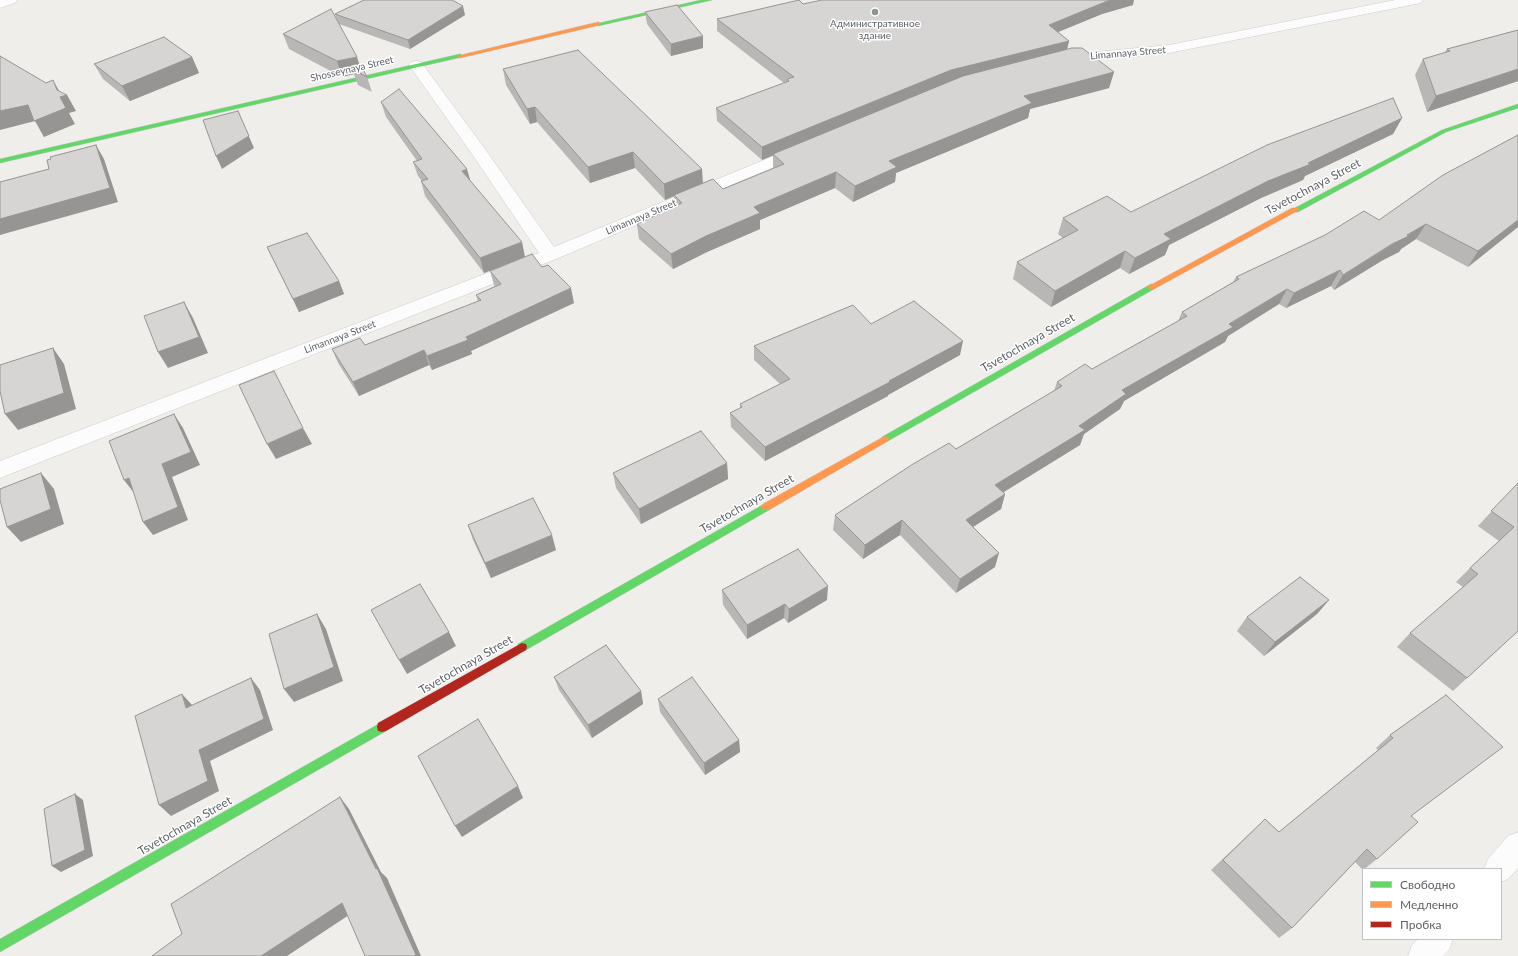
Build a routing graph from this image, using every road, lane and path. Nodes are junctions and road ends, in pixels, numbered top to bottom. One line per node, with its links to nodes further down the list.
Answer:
1 (10, 0): 4 (street)
2 (709, 0): 6 (street, Shosseynaya Street)
3 (1416, 0): 5 (street, Limannaya Street)
4 (0, 4)
5 (1045, 64)
6 (416, 65): 9 (street, Shosseynaya Street); 10 (street)
7 (1518, 106): 15 (street, Tsvetochnaya Street)
8 (815, 145): 10 (street, Limannaya Street)
9 (0, 161)
10 (550, 255): 11 (street, Limannaya Street)
11 (0, 470)
12 (1518, 846): 13 (street)
13 (1499, 868)
14 (1437, 940): 16 (street)
15 (0, 946)
16 (1423, 956)

